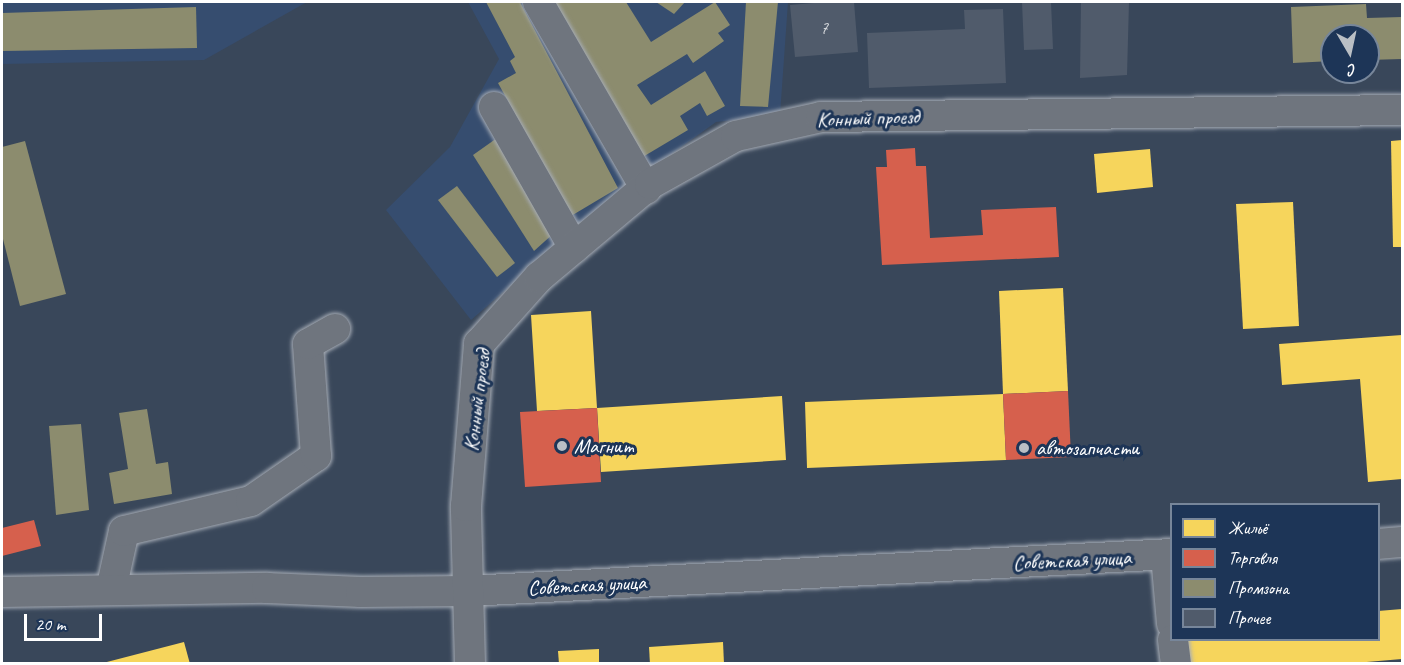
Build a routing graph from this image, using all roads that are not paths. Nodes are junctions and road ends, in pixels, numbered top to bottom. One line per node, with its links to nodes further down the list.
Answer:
1 (538, 2): 4 (street)
2 (494, 107): 5 (street)
3 (1402, 110): 4 (street, Конный проезд)
4 (646, 189): 5 (street, Конный проезд)
5 (574, 248): 12 (street, Конный проезд)
6 (335, 329): 11 (street)
7 (1402, 542): 8 (street)
8 (1380, 544)
9 (1169, 554): 10 (street); 12 (street, Советская улица)
10 (1170, 577)
11 (111, 590): 12 (street, Советская улица); 13 (street, Советская улица)
12 (468, 591): 15 (street, Конный проезд)
13 (2, 592)
14 (1173, 641): 16 (street)
15 (470, 663)
16 (1176, 663)

